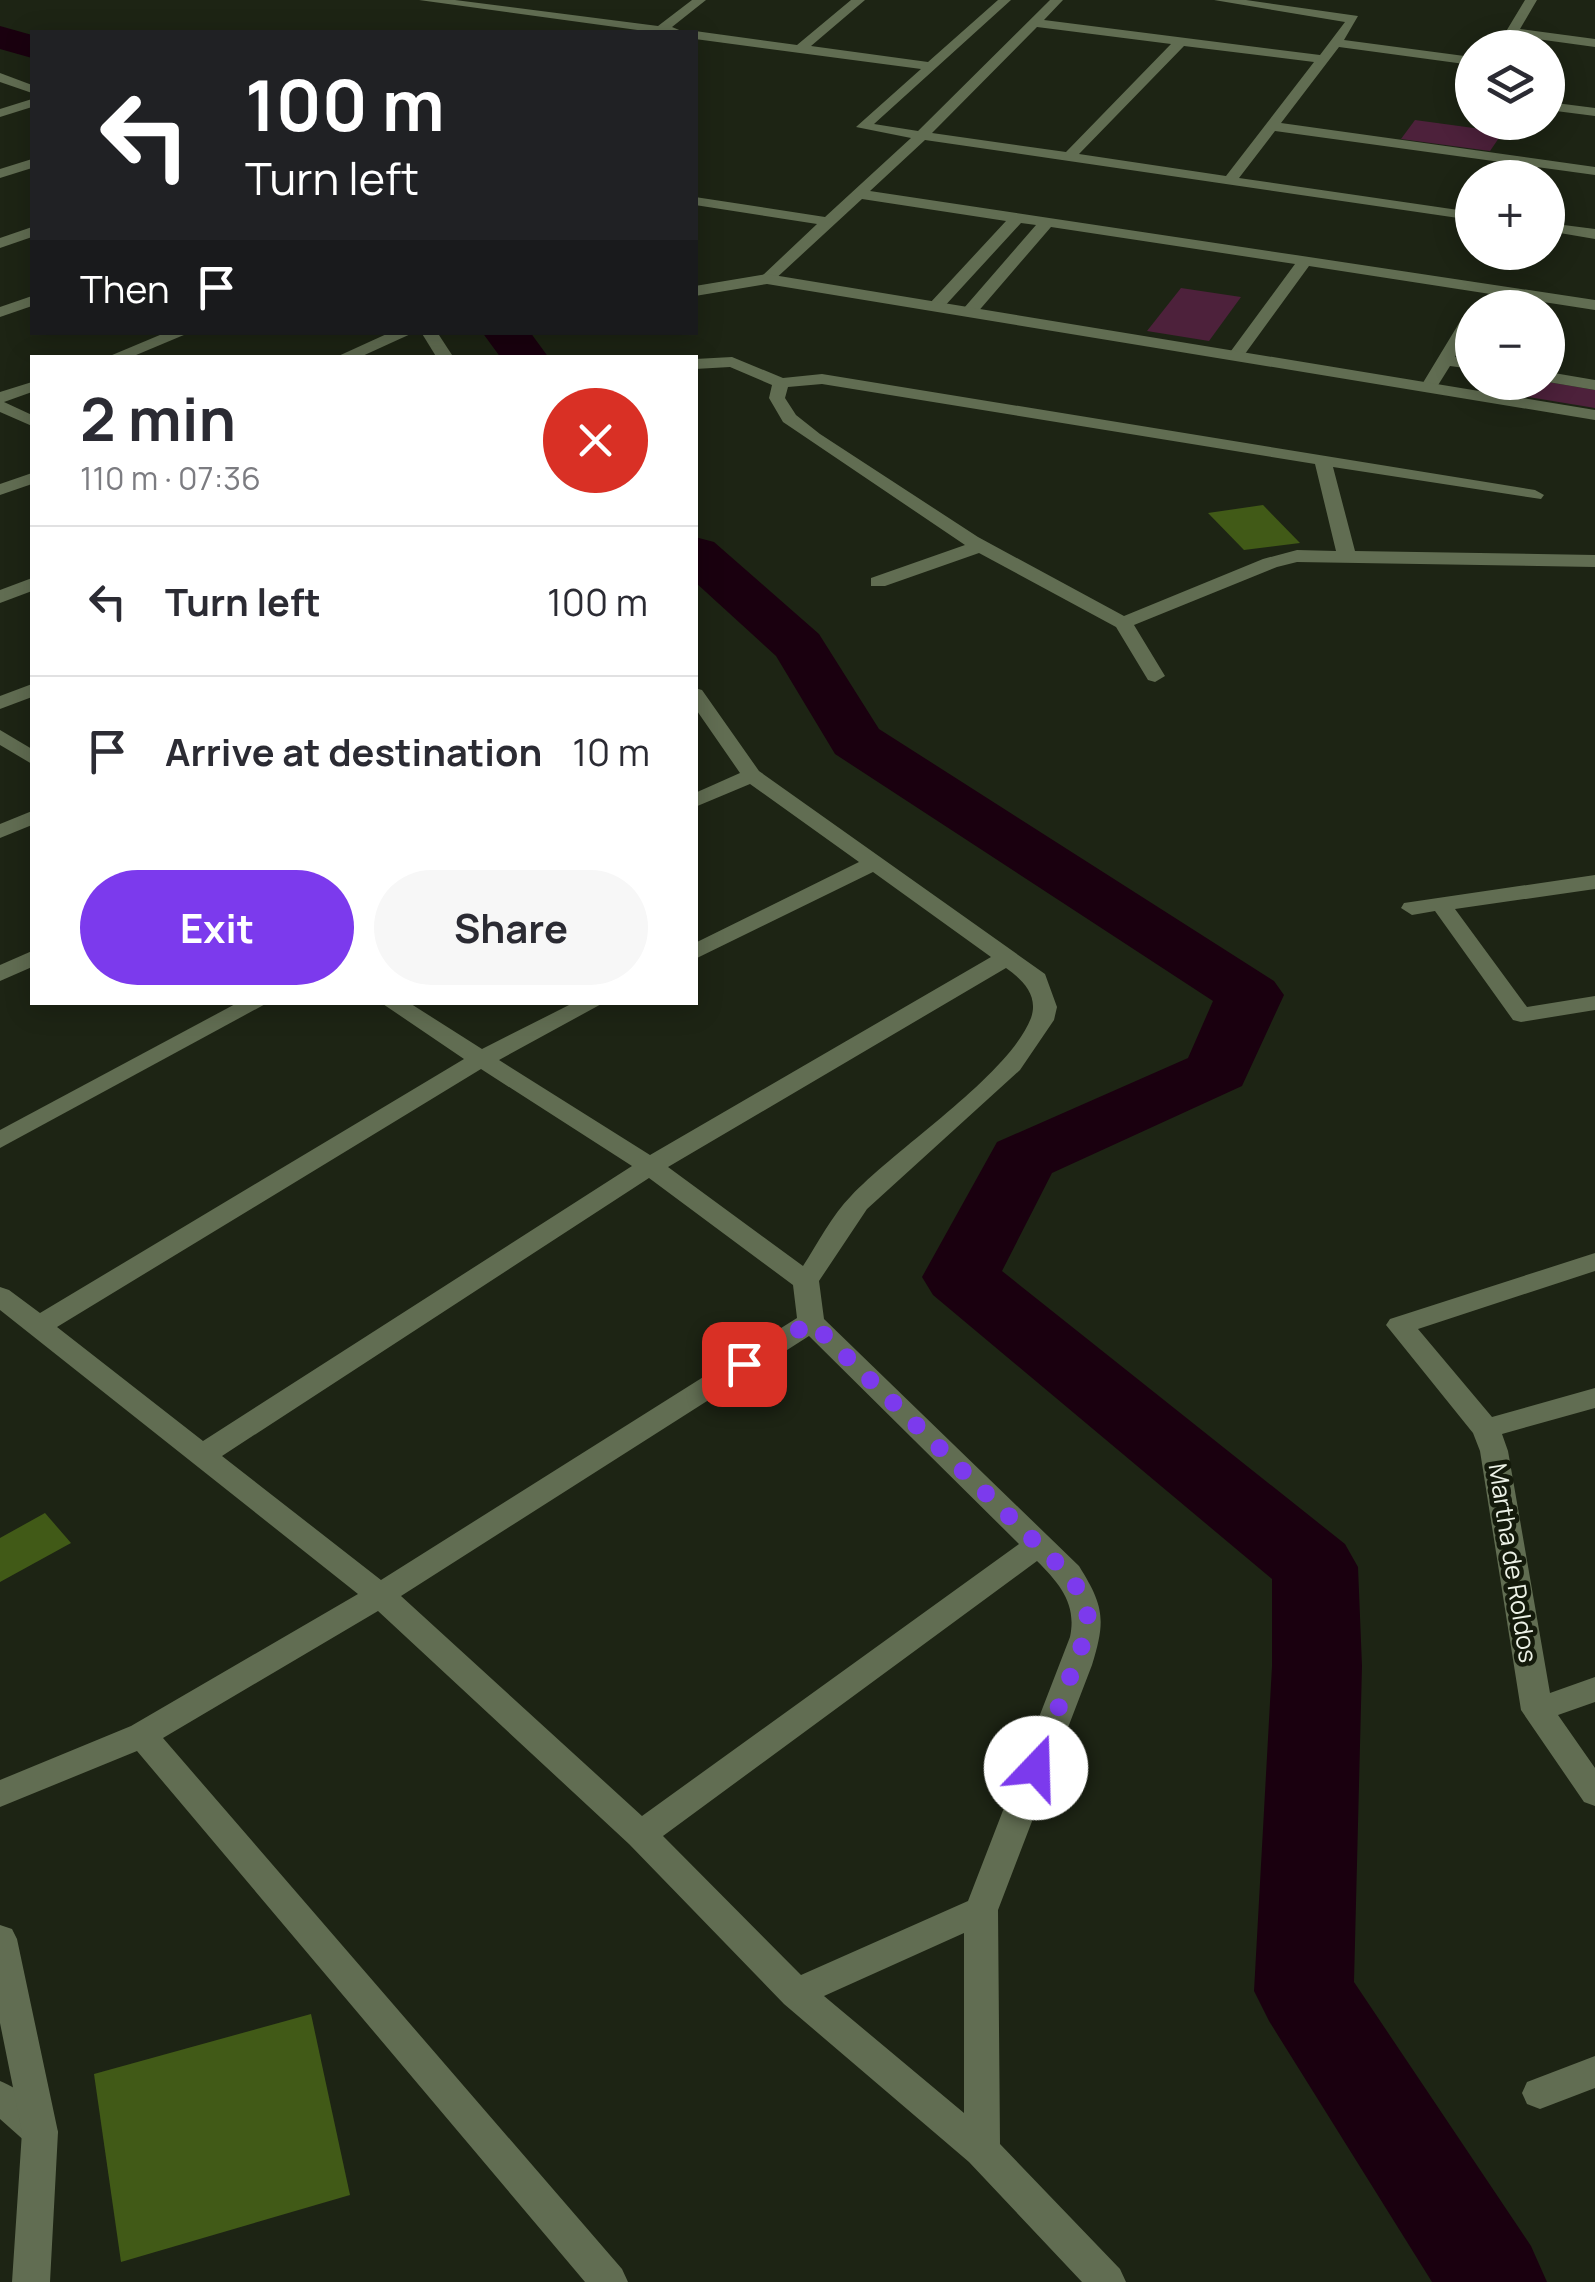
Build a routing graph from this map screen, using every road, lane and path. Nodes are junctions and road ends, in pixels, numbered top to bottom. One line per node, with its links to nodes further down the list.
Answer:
1 (425, 0): 10 (street)
2 (553, 0): 10 (street)
3 (700, 0): 12 (street)
4 (859, 0): 19 (street)
5 (1005, 0): 22 (street)
6 (1058, 0): 11 (street)
7 (1220, 0): 9 (street)
8 (1531, 0): 13 (street)
9 (1273, 3): 17 (street)
10 (531, 14): 12 (street)
11 (1034, 23): 16 (street); 30 (street)
12 (660, 30)
13 (1513, 30)
14 (698, 35): 19 (street)
15 (1565, 39): 18 (street)
16 (1181, 42): 20 (street); 31 (street)
17 (1334, 43): 20 (street); 21 (street)
18 (1595, 43)
19 (800, 49): 22 (street)
20 (1322, 59): 29 (street)
21 (1455, 59)
22 (931, 66): 30 (street)
23 (0, 76): 24 (street)
24 (30, 88)
25 (30, 104): 28 (street)
26 (1565, 108): 27 (street)
27 (1595, 112)
28 (0, 113)
29 (1270, 126): 32 (street); 36 (street)
30 (921, 136): 31 (street); 37 (street)
31 (1070, 158): 36 (street)
32 (1503, 158): 34 (street)
33 (30, 165): 35 (street)
34 (1595, 171)
35 (0, 174)
36 (1229, 180): 39 (street)
37 (859, 194): 40 (street); 42 (street)
38 (698, 201): 42 (street)
39 (1455, 213)
40 (1018, 216): 41 (street); 53 (street)
41 (1048, 221): 47 (street); 54 (street)
42 (830, 222): 48 (street)
43 (1565, 230): 45 (street)
44 (30, 233): 46 (street)
45 (1595, 234)
46 (0, 243)
47 (1304, 261): 49 (street); 61 (street)
48 (768, 279): 50 (street); 53 (street)
49 (1489, 289): 52 (street)
50 (698, 291)
51 (30, 302): 55 (street)
52 (1595, 304)
53 (936, 306): 54 (street)
54 (970, 311): 61 (street)
55 (0, 312)
56 (175, 335): 59 (street)
57 (399, 335): 60 (street)
58 (1455, 343): 62 (street)
59 (122, 355)
60 (349, 355)
61 (1236, 355): 68 (street)
62 (1445, 360): 63 (street); 68 (street)
63 (1455, 361)
64 (698, 364): 66 (street)
65 (1565, 380): 67 (street)
66 (782, 382): 74 (street); 78 (street)
67 (1595, 385)
68 (1429, 386): 72 (street)
69 (30, 387): 70 (street)
70 (0, 398)
71 (0, 406): 73 (street)
72 (1595, 415)
73 (30, 420)
74 (1323, 462): 77 (street); 79 (street)
75 (30, 479): 76 (street)
76 (0, 490)
77 (1535, 496)
78 (981, 546): 81 (street); 84 (street)
79 (1346, 554): 80 (street); 84 (street)
80 (1595, 561)
81 (878, 582)
82 (30, 585): 83 (street)
83 (0, 597)
84 (1123, 623): 85 (street)
85 (1154, 676)
86 (30, 691): 88 (street)
87 (698, 698): 91 (street)
88 (0, 702)
89 (0, 736): 90 (street)
90 (30, 757)
91 (752, 775): 92 (street); 95 (street)
92 (698, 800)
93 (30, 818): 94 (street)
94 (0, 832)
95 (876, 862): 99 (street); 100 (street)
96 (1595, 882): 97 (street)
97 (1440, 904): 98 (street); 103 (street)
98 (1412, 908)
99 (698, 951)
100 (1008, 957): 109 (street); 111 (street)
101 (30, 959): 102 (street)
102 (0, 974)
103 (1595, 1003)
104 (252, 1005): 108 (street)
105 (396, 1005): 107 (street)
106 (588, 1005): 107 (street)
107 (479, 1060): 109 (street); 114 (street)
108 (0, 1140)
109 (650, 1166): 111 (street); 117 (street)
110 (1595, 1262): 116 (street)
111 (806, 1281): 113 (street)
112 (0, 1296): 114 (street)
113 (811, 1322): 118 (street); 119 (street)
114 (39, 1326): 117 (street)
115 (1595, 1398): 116 (street, Martha de Roldos)
116 (1486, 1429): 121 (street, Martha de Roldos)
117 (202, 1455): 119 (street)
118 (1037, 1546): 125 (street); 126 (street)
119 (380, 1595): 122 (street); 125 (street)
120 (1595, 1689): 121 (street)
121 (1537, 1710): 123 (street, Martha de Roldos)
122 (142, 1735): 124 (street); 135 (street)
123 (1595, 1793)
124 (0, 1794)
125 (642, 1835): 128 (street)
126 (981, 1910): 128 (street); 133 (street)
127 (0, 1939): 132 (street)
128 (796, 1993): 133 (street)
129 (1595, 2072): 130 (street)
130 (1540, 2092)
131 (0, 2097): 132 (street)
132 (40, 2132): 134 (street)
133 (982, 2150): 136 (street)
134 (30, 2282)
135 (609, 2282)
136 (1107, 2282)

